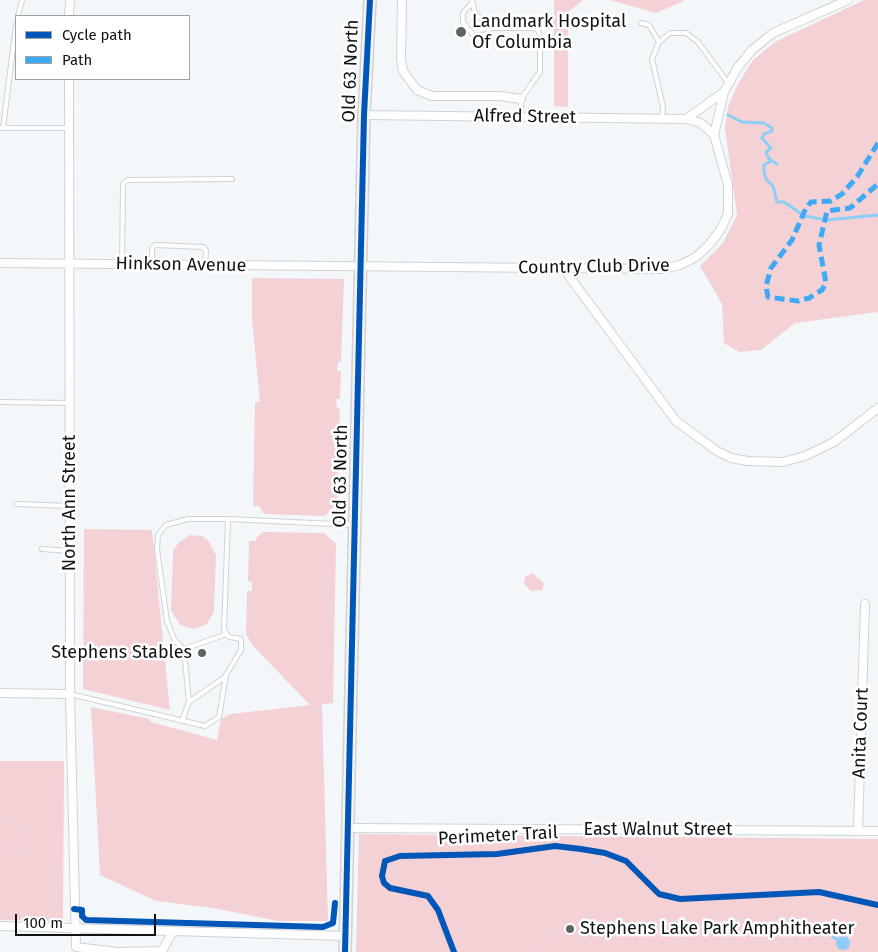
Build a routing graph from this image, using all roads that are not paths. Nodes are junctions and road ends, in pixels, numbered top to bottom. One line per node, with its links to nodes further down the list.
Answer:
1 (22, 0): 7 (lane)
2 (70, 0): 8 (street)
3 (370, 0): 17 (main road, Old 63 North)
4 (402, 0): 16 (street)
5 (848, 0): 14 (street, Country Club Drive)
6 (472, 1): 10 (lane); 10 (lane)
7 (18, 15)
8 (69, 15)
9 (641, 23): 12 (lane)
10 (490, 28): 16 (lane)
11 (15, 32): 21 (lane)
12 (659, 42): 14 (lane); 19 (lane)
13 (69, 80): 22 (street, North Ann Street)
14 (728, 84): 15 (street, Country Club Drive)
15 (724, 92): 20 (street); 23 (street, Country Club Drive)
16 (521, 99): 18 (lane)
17 (364, 115): 18 (street, Alfred Street); 30 (main road, Old 63 North)
18 (521, 117): 19 (street, Alfred Street)
19 (662, 118): 20 (street, Alfred Street)
20 (686, 119): 23 (street, Alfred Street)
21 (2, 128): 22 (lane)
22 (69, 128): 26 (street, North Ann Street)
23 (714, 134): 31 (street, Country Club Drive)
24 (232, 179): 27 (lane)
25 (0, 263): 26 (street, Hinkson Avenue)
26 (68, 264): 27 (street, Hinkson Avenue); 33 (street, North Ann Street)
27 (122, 264): 28 (street, Hinkson Avenue)
28 (152, 265): 29 (street, Hinkson Avenue); 29 (lane)
29 (205, 265): 30 (street, Hinkson Avenue)
30 (361, 266): 31 (street, Country Club Drive); 38 (main road, Old 63 North)
31 (563, 268): 34 (street)
32 (0, 402): 33 (lane)
33 (69, 403): 36 (street, North Ann Street)
34 (878, 408)
35 (16, 504): 36 (lane)
36 (70, 506): 40 (street, North Ann Street)
37 (228, 519): 38 (lane); 42 (lane); 43 (lane)
38 (355, 525): 49 (main road, Old 63 North)
39 (42, 549): 40 (lane)
40 (70, 551): 46 (street, North Ann Street)
41 (865, 604): 50 (street, Anita Court)
42 (227, 634): 43 (lane); 44 (lane)
43 (184, 649): 47 (lane)
44 (225, 677): 47 (lane); 48 (lane)
45 (0, 693): 46 (street)
46 (70, 694): 48 (lane); 53 (street, North Ann Street)
47 (189, 702): 48 (lane)
48 (182, 721)
49 (348, 828): 50 (street, East Walnut Street); 55 (main road, Old 63 North)
50 (858, 831): 51 (street, East Walnut Street)
51 (878, 832)
52 (0, 926): 53 (street)
53 (74, 928): 54 (street); 54 (street)
54 (172, 933): 55 (street)
55 (345, 936): 56 (main road, Old 63 North)
56 (345, 952)

